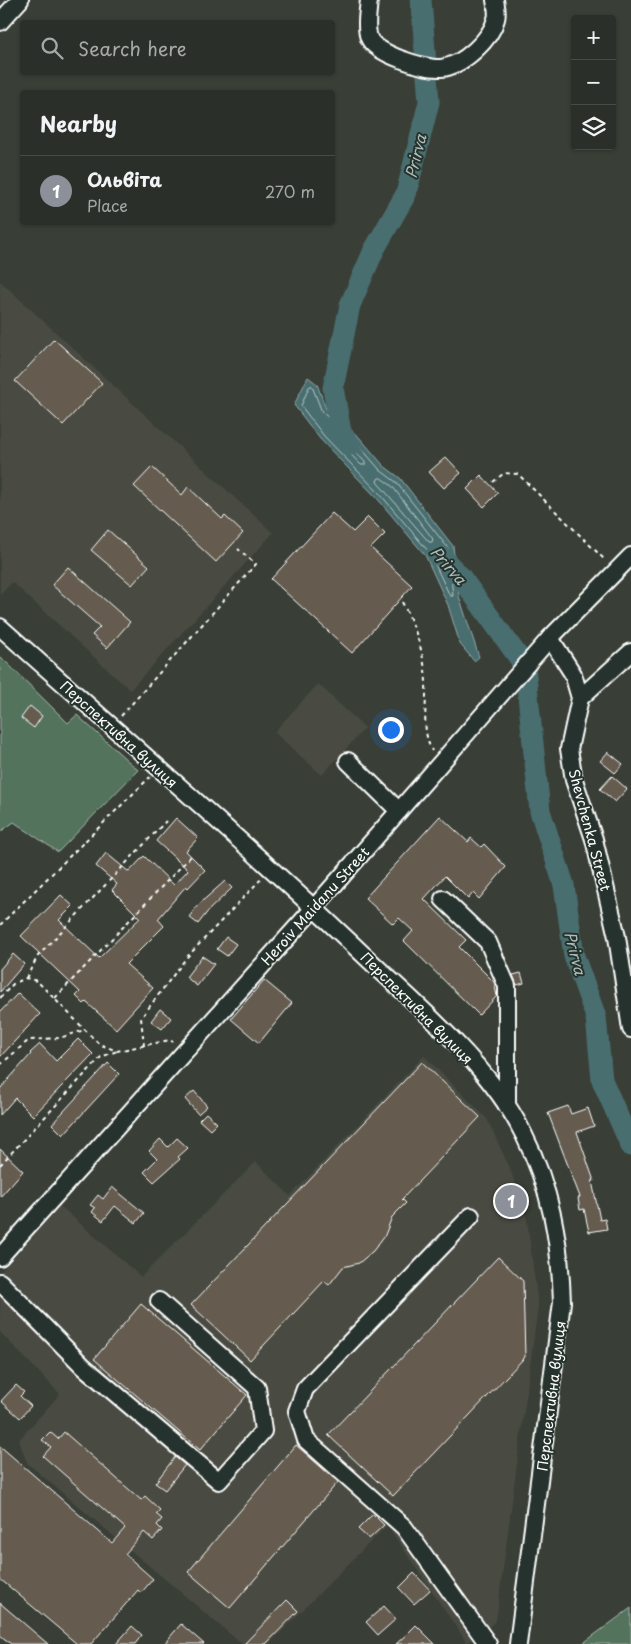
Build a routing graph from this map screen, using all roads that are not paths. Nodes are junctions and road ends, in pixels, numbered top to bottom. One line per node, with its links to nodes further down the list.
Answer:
1 (20, 0): 4 (street)
2 (369, 0): 3 (street)
3 (495, 0)
4 (0, 22)
5 (631, 556): 7 (street, Heroiv Maidanu Street)
6 (0, 627): 13 (street, Перспективна вулиця)
7 (550, 638): 9 (street, Shevchenka Street); 11 (street, Heroiv Maidanu Street)
8 (631, 652): 9 (street)
9 (580, 698): 14 (street, Shevchenka Street)
10 (348, 761): 11 (street)
11 (399, 811): 13 (street, Heroiv Maidanu Street)
12 (442, 899): 15 (street)
13 (314, 908): 15 (street, Перспективна вулиця); 17 (street, Heroiv Maidanu Street)
14 (630, 1021)
15 (507, 1106): 21 (street, Перспективна вулиця)
16 (471, 1216): 20 (street)
17 (0, 1257)
18 (0, 1282): 19 (street)
19 (159, 1301)
20 (488, 1644)
21 (518, 1644)

